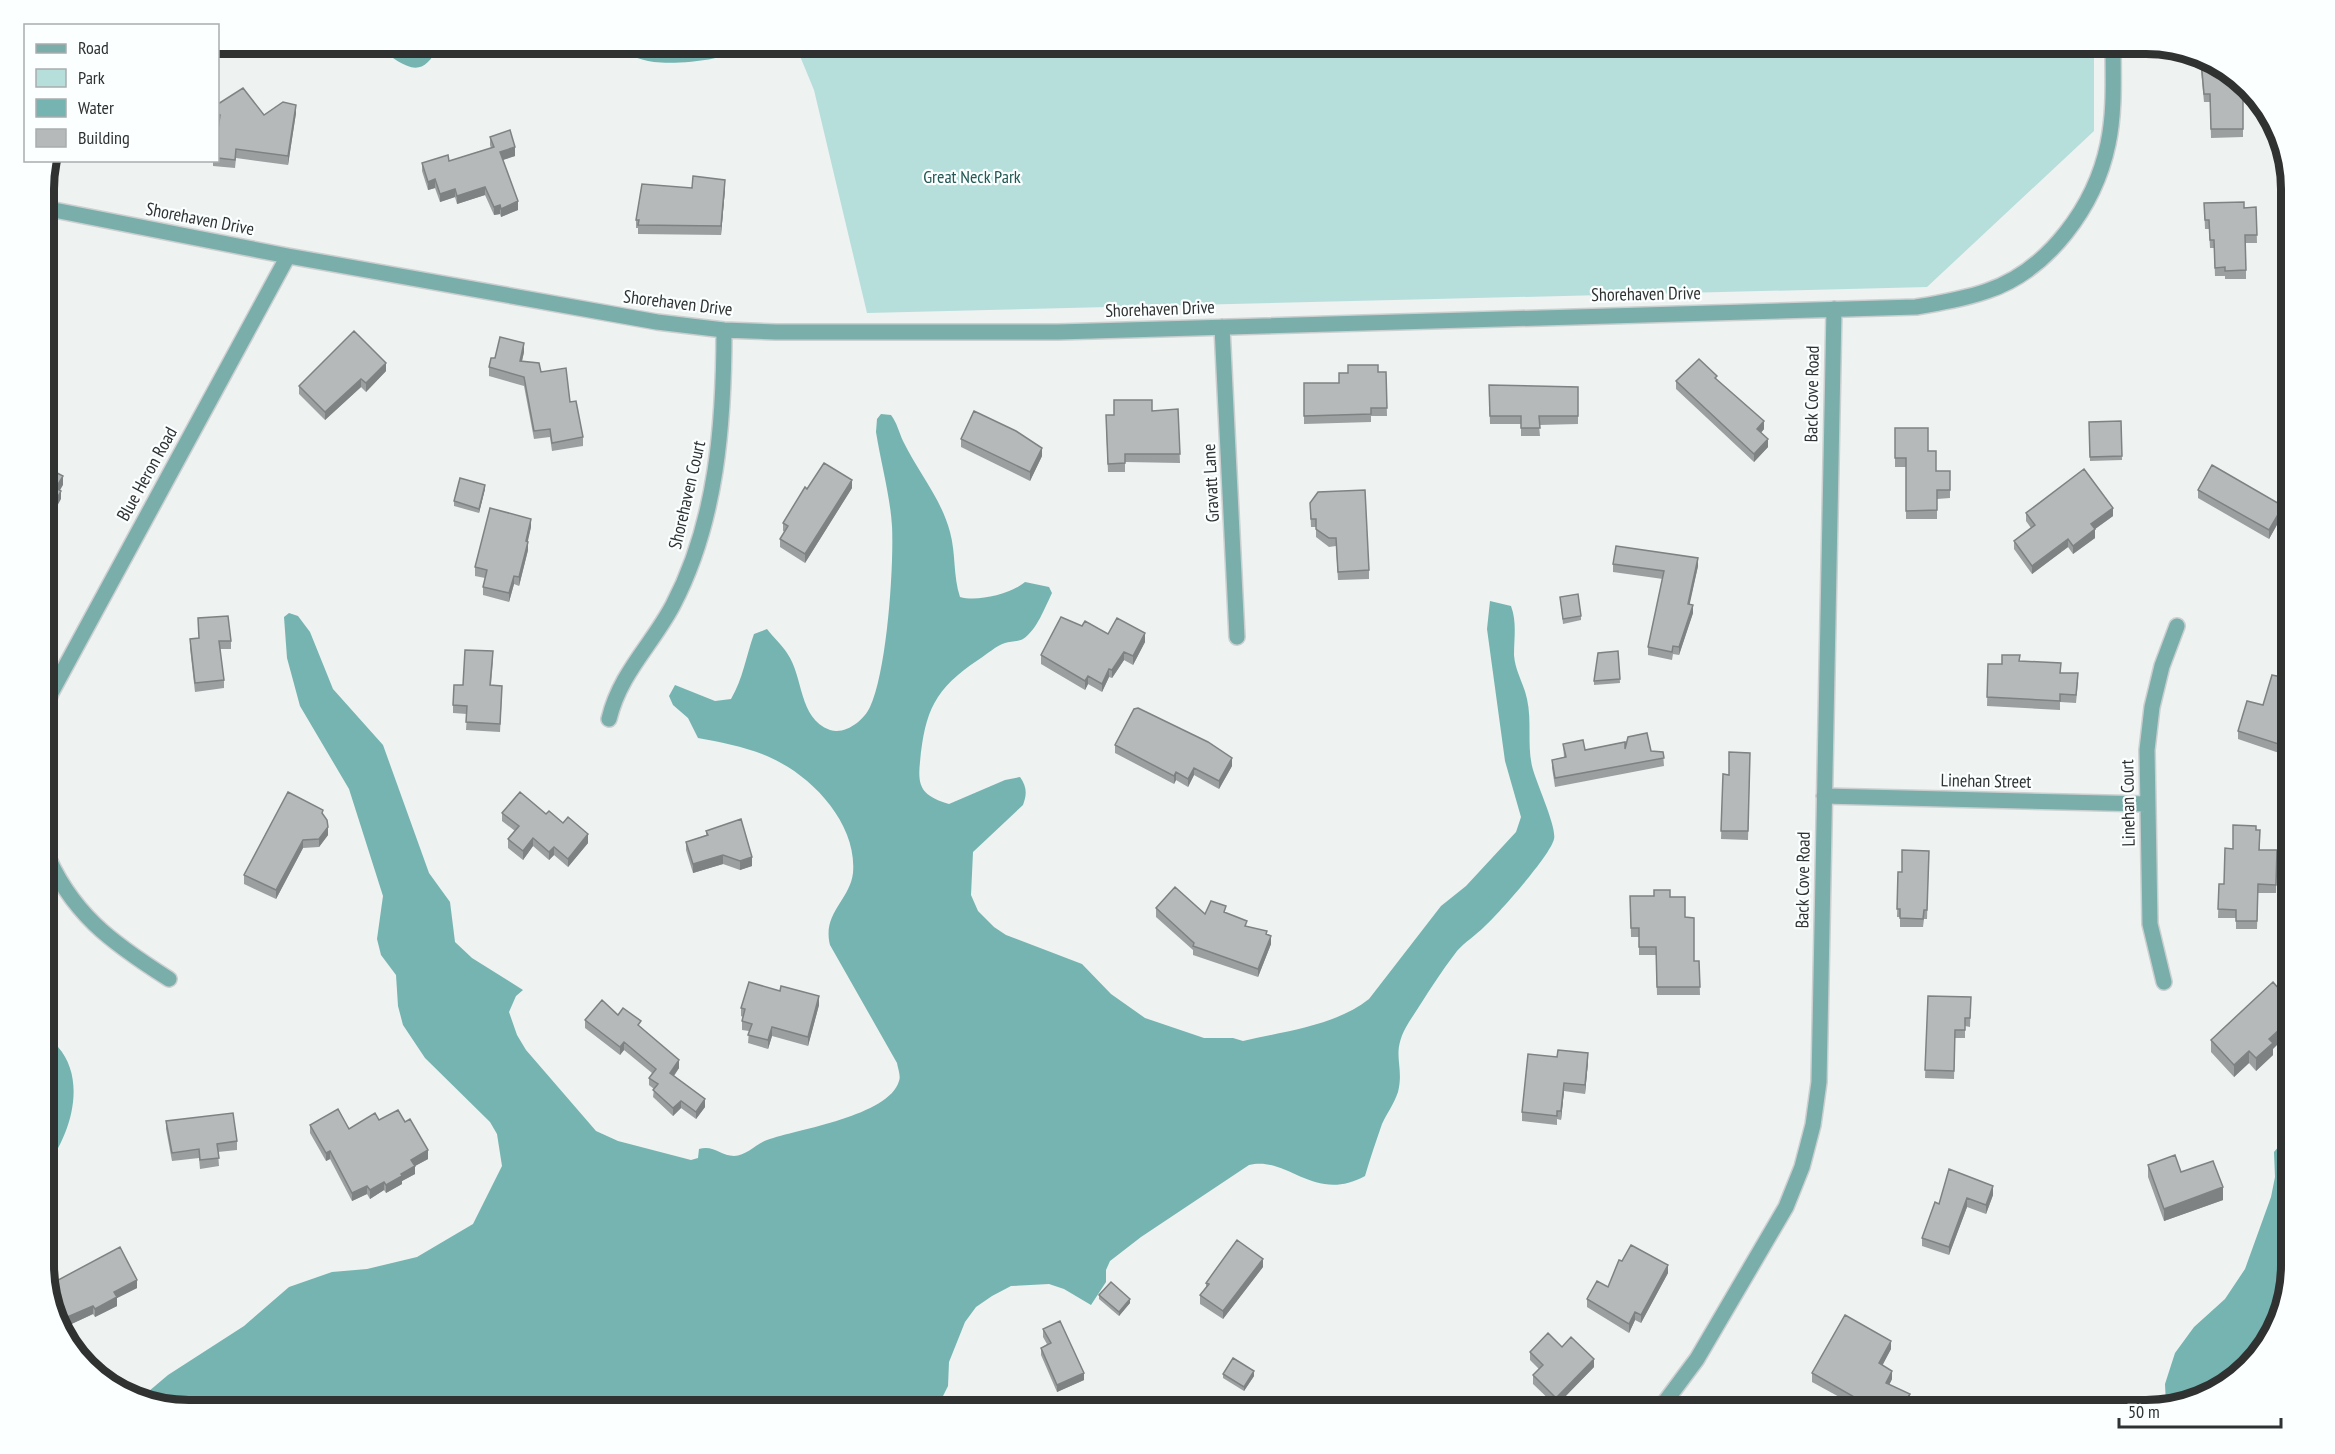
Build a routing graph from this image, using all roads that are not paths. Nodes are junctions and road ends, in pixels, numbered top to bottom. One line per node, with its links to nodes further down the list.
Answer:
1 (2113, 54): 4 (street, Shorehaven Drive)
2 (54, 210): 3 (street, Shorehaven Drive)
3 (288, 256): 6 (street, Shorehaven Drive); 9 (street, Blue Heron Road)
4 (1834, 309): 5 (street, Shorehaven Drive); 11 (street, Back Cove Road)
5 (1222, 327): 6 (street, Shorehaven Drive); 8 (street, Gravatt Lane)
6 (724, 330): 10 (street, Shorehaven Court)
7 (2177, 626): 12 (street, Linehan Court)
8 (1237, 637)
9 (54, 687)
10 (609, 719)
11 (1824, 796): 12 (street, Linehan Street); 16 (street, Back Cove Road)
12 (2147, 804): 15 (street, Linehan Court)
13 (54, 868): 14 (street)
14 (169, 979)
15 (2164, 981)
16 (1666, 1400)

